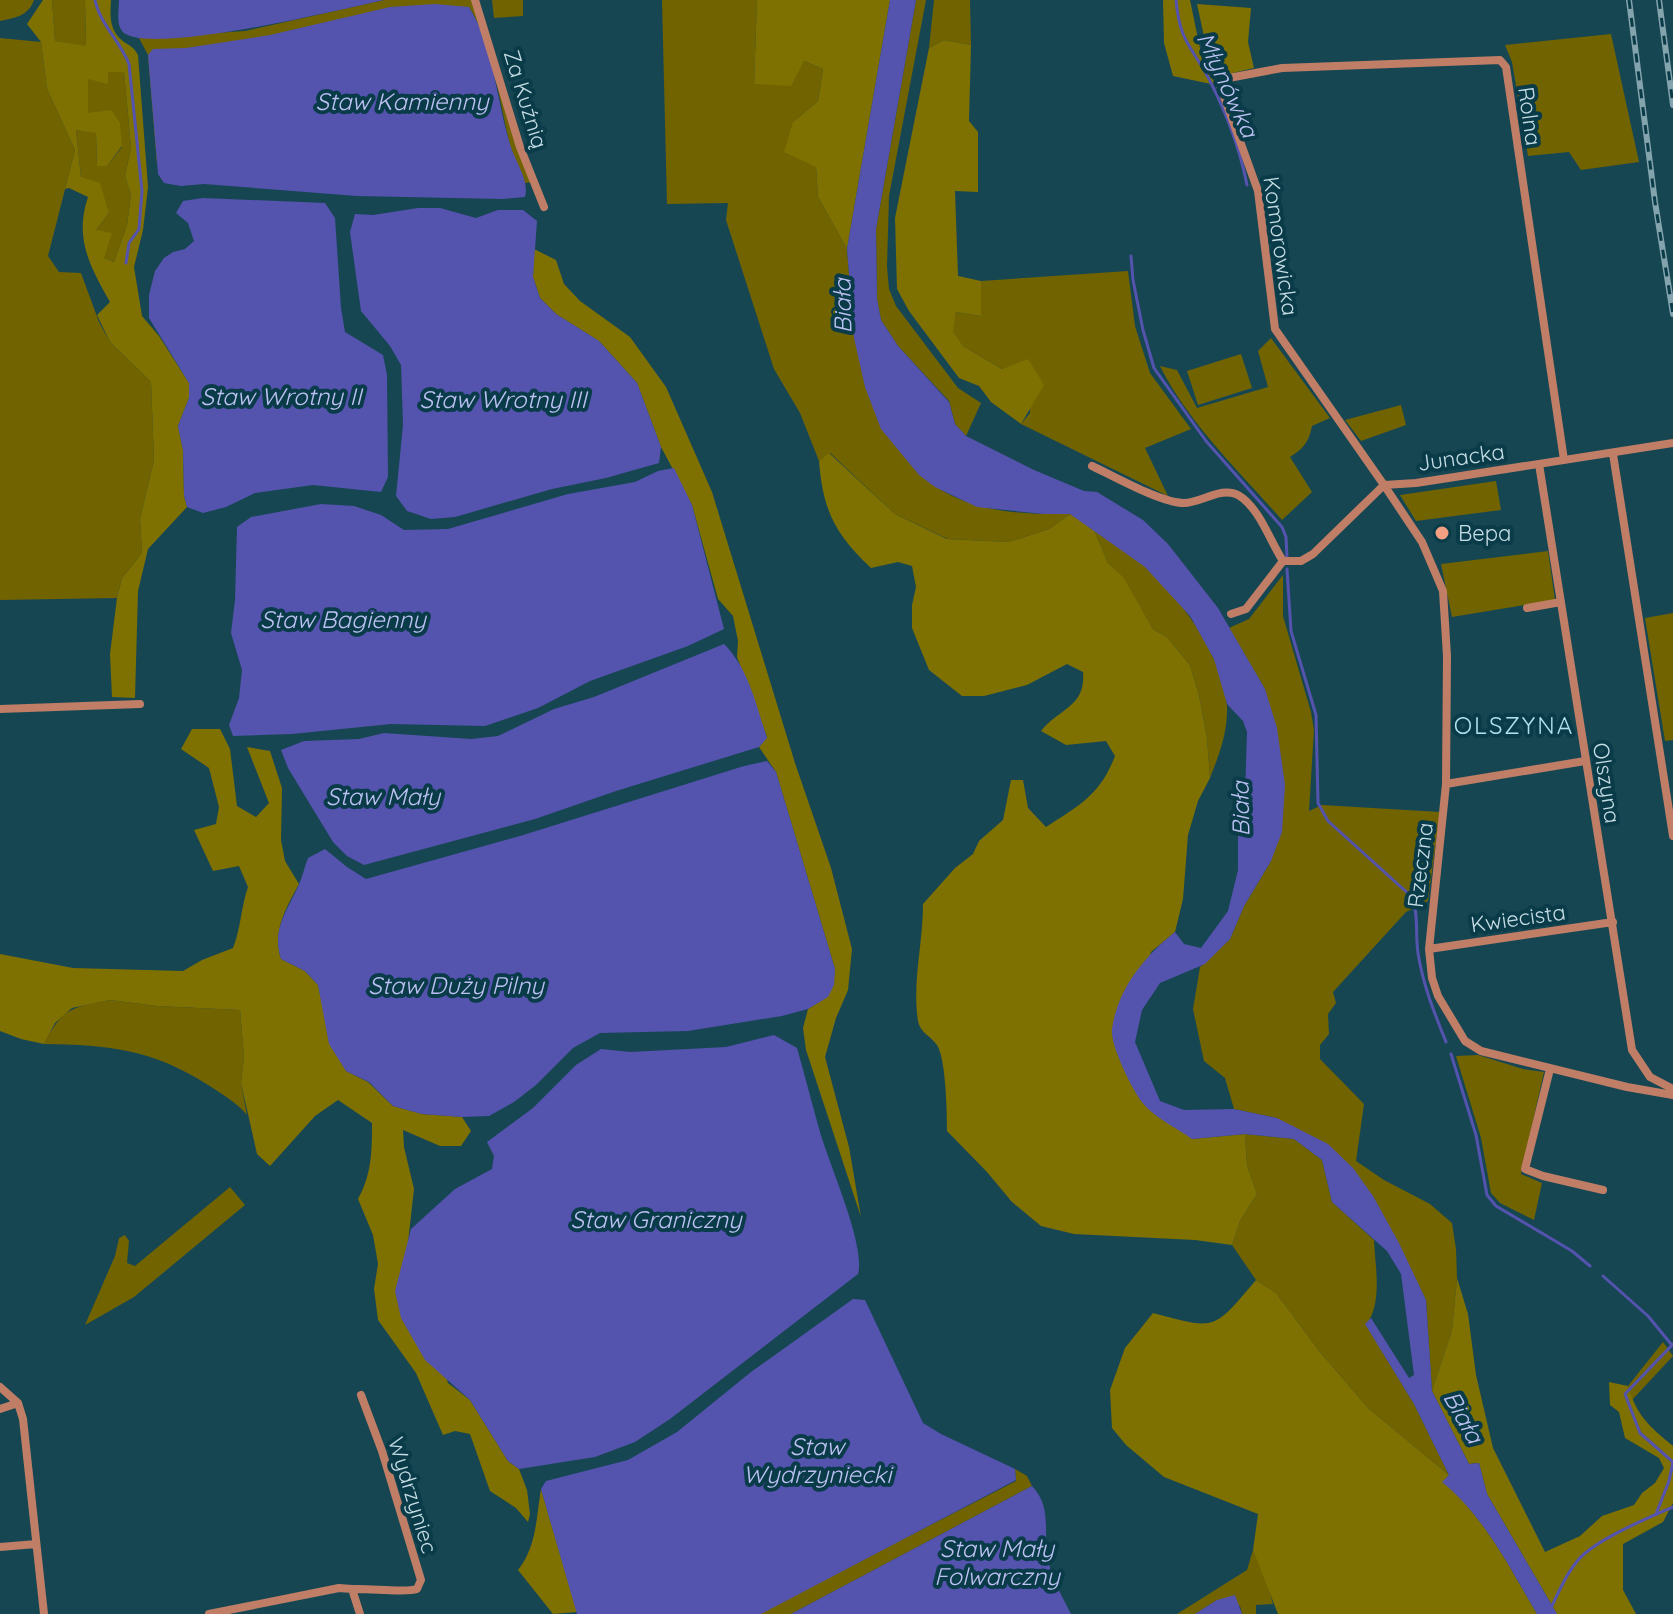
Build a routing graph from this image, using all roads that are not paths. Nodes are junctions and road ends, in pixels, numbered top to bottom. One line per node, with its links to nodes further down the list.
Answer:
1 (475, 0): 3 (street, Za Kuźnią)
2 (1218, 80): 6 (street, Rolna); 9 (street, Komorowicka)
3 (544, 207)
4 (1673, 443): 5 (street, Junacka)
5 (1613, 454): 6 (street, Junacka); 18 (street)
6 (1564, 460): 7 (street, Junacka)
7 (1539, 464): 9 (street, Junacka); 11 (street, Olszyna)
8 (1092, 466): 10 (street)
9 (1384, 485): 10 (street); 17 (street, Rzeczna)
10 (1283, 561): 13 (street)
11 (1561, 602): 12 (street); 16 (street, Olszyna)
12 (1527, 608)
13 (1231, 614)
14 (140, 704): 15 (street)
15 (0, 709)
16 (1585, 761): 17 (street); 19 (street, Olszyna)
17 (1446, 784): 20 (street, Rzeczna)
18 (1673, 836)
19 (1613, 922): 20 (street, Kwiecista); 22 (street, Olszyna)
20 (1429, 949): 21 (street, Rzeczna)
21 (1550, 1069): 22 (street, Rzeczna); 23 (street)
22 (1673, 1092)
23 (1603, 1190)
24 (0, 1387): 26 (street)
25 (361, 1395): 30 (street, Wydrzyniec)
26 (18, 1403): 27 (street); 28 (street)
27 (0, 1409)
28 (36, 1544): 29 (street); 31 (street)
29 (0, 1547)
30 (352, 1589): 32 (street, Wydrzyniec); 33 (street)
31 (44, 1614)
32 (209, 1614)
33 (360, 1614)

